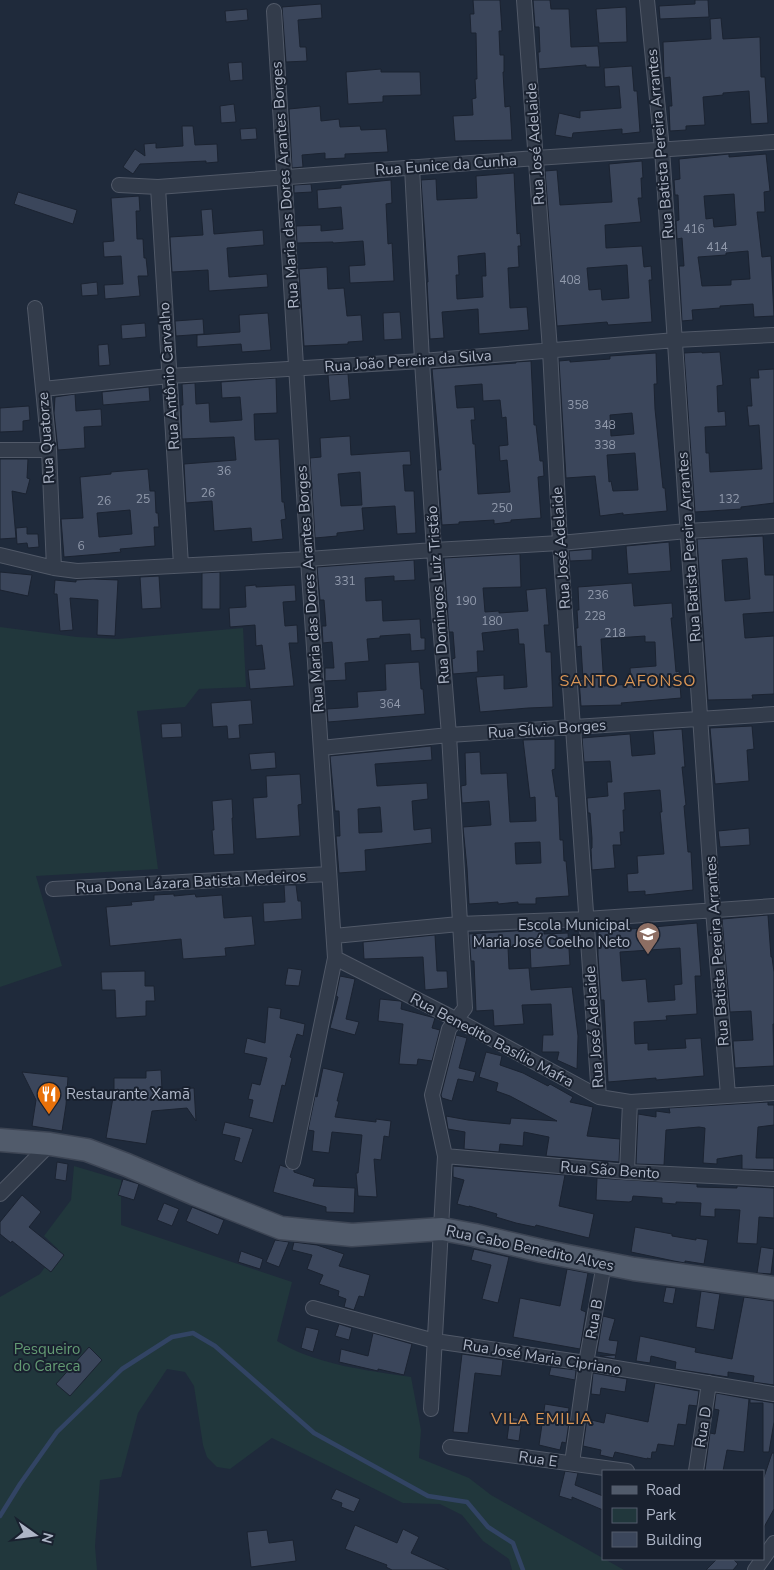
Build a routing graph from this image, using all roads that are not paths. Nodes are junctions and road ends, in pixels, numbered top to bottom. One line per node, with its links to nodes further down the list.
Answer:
1 (524, 0): 6 (street, Rua José Adelaide)
2 (647, 0): 5 (street, Rua Batista Pereira Arrantes)
3 (274, 11): 8 (street, Rua Maria das Dores Arantes Borges)
4 (774, 142): 5 (street, Rua Eunice da Cunha)
5 (662, 149): 6 (street, Rua Eunice da Cunha); 13 (street, Rua Batista Pereira Arrantes)
6 (536, 158): 7 (street, Rua Eunice da Cunha); 14 (street, Rua José Adelaide)
7 (412, 167): 8 (street, Rua Eunice da Cunha); 15 (street, Rua Domingos Luiz Tristão)
8 (284, 177): 10 (street, Rua Eunice da Cunha); 16 (street, Rua Maria das Dores Arantes Borges)
9 (119, 185): 10 (street, Rua Eunice da Cunha)
10 (158, 187): 17 (street, Rua Antônio Carvalho)
11 (34, 308): 18 (street, Rua Quatorze)
12 (774, 335): 13 (street, Rua João Pereira da Silva)
13 (676, 340): 14 (street, Rua João Pereira da Silva); 22 (street, Rua Batista Pereira Arrantes)
14 (550, 350): 15 (street, Rua João Pereira da Silva); 23 (street, Rua José Adelaide)
15 (422, 361): 16 (street, Rua João Pereira da Silva); 24 (street, Rua Domingos Luiz Tristão)
16 (296, 368): 17 (street, Rua João Pereira da Silva); 26 (street, Rua Maria das Dores Arantes Borges)
17 (169, 376): 18 (street, Rua João Pereira da Silva); 27 (street, Rua Antônio Carvalho)
18 (43, 389): 20 (street, Rua Quatorze)
19 (0, 450): 20 (street)
20 (49, 450): 28 (street, Rua Quatorze)
21 (774, 526): 22 (street)
22 (687, 531): 23 (street); 30 (street, Rua Batista Pereira Arrantes)
23 (560, 543): 24 (street); 31 (street, Rua José Adelaide)
24 (434, 550): 26 (street); 32 (street, Rua Domingos Luiz Tristão)
25 (0, 556): 28 (street)
26 (308, 559): 27 (street); 33 (street, Rua Maria das Dores Arantes Borges)
27 (181, 566): 28 (street)
28 (54, 568)
29 (774, 714): 30 (street, Rua Sílvio Borges)
30 (700, 720): 31 (street, Rua Sílvio Borges); 37 (street, Rua Batista Pereira Arrantes)
31 (573, 728): 32 (street, Rua Sílvio Borges); 38 (street, Rua José Adelaide)
32 (449, 736): 33 (street, Rua Sílvio Borges); 39 (street, Rua Domingos Luiz Tristão)
33 (321, 748): 34 (street, Rua Maria das Dores Arantes Borges)
34 (330, 874): 35 (street, Rua Dona Lázara Batista Medeiros); 40 (street, Rua Maria das Dores Arantes Borges)
35 (53, 889)
36 (774, 906): 37 (street)
37 (713, 910): 38 (street); 44 (street, Rua Batista Pereira Arrantes)
38 (586, 919): 39 (street); 45 (street, Rua José Adelaide)
39 (459, 924): 40 (street); 42 (street, Rua Domingos Luiz Tristão)
40 (334, 936): 41 (street, Rua Maria das Dores Arantes Borges)
41 (335, 958): 42 (street, Rua Benedito Basílio Mafra); 50 (street, Rua Maria das Dores Arantes Borges)
42 (456, 1020): 45 (street, Rua Benedito Basílio Mafra); 49 (street, Rua Domingos Luiz Tristão)
43 (774, 1093): 44 (street, Rua Benedito Basílio Mafra)
44 (728, 1095): 46 (street, Rua Benedito Basílio Mafra)
45 (599, 1097): 46 (street, Rua Benedito Basílio Mafra)
46 (630, 1102): 51 (street)
47 (0, 1140): 48 (main road, Rua Cabo Benedito Alves)
48 (50, 1144): 53 (street); 54 (main road, Rua Cabo Benedito Alves)
49 (445, 1156): 51 (street, Rua São Bento); 54 (street, Rua Domingos Luiz Tristão)
50 (293, 1162)
51 (627, 1172): 52 (street, Rua São Bento)
52 (774, 1179)
53 (0, 1194)
54 (442, 1230): 55 (main road, Rua Cabo Benedito Alves); 58 (street, Rua Domingos Luiz Tristão)
55 (604, 1264): 56 (main road, Rua Cabo Benedito Alves); 59 (street, Rua B)
56 (774, 1288)
57 (313, 1308): 58 (street, Rua José Maria Cipriano)
58 (435, 1340): 59 (street, Rua José Maria Cipriano); 62 (street, Rua Domingos Luiz Tristão)
59 (586, 1363): 60 (street, Rua José Maria Cipriano); 64 (street, Rua B)
60 (709, 1383): 61 (street, Rua José Maria Cipriano); 66 (street, Rua D)
61 (774, 1394)
62 (431, 1409)
63 (450, 1447): 64 (street, Rua E)
64 (572, 1463): 65 (street, Rua E)
65 (619, 1470)
66 (696, 1470)
67 (774, 1543): 68 (street)
68 (764, 1557)

